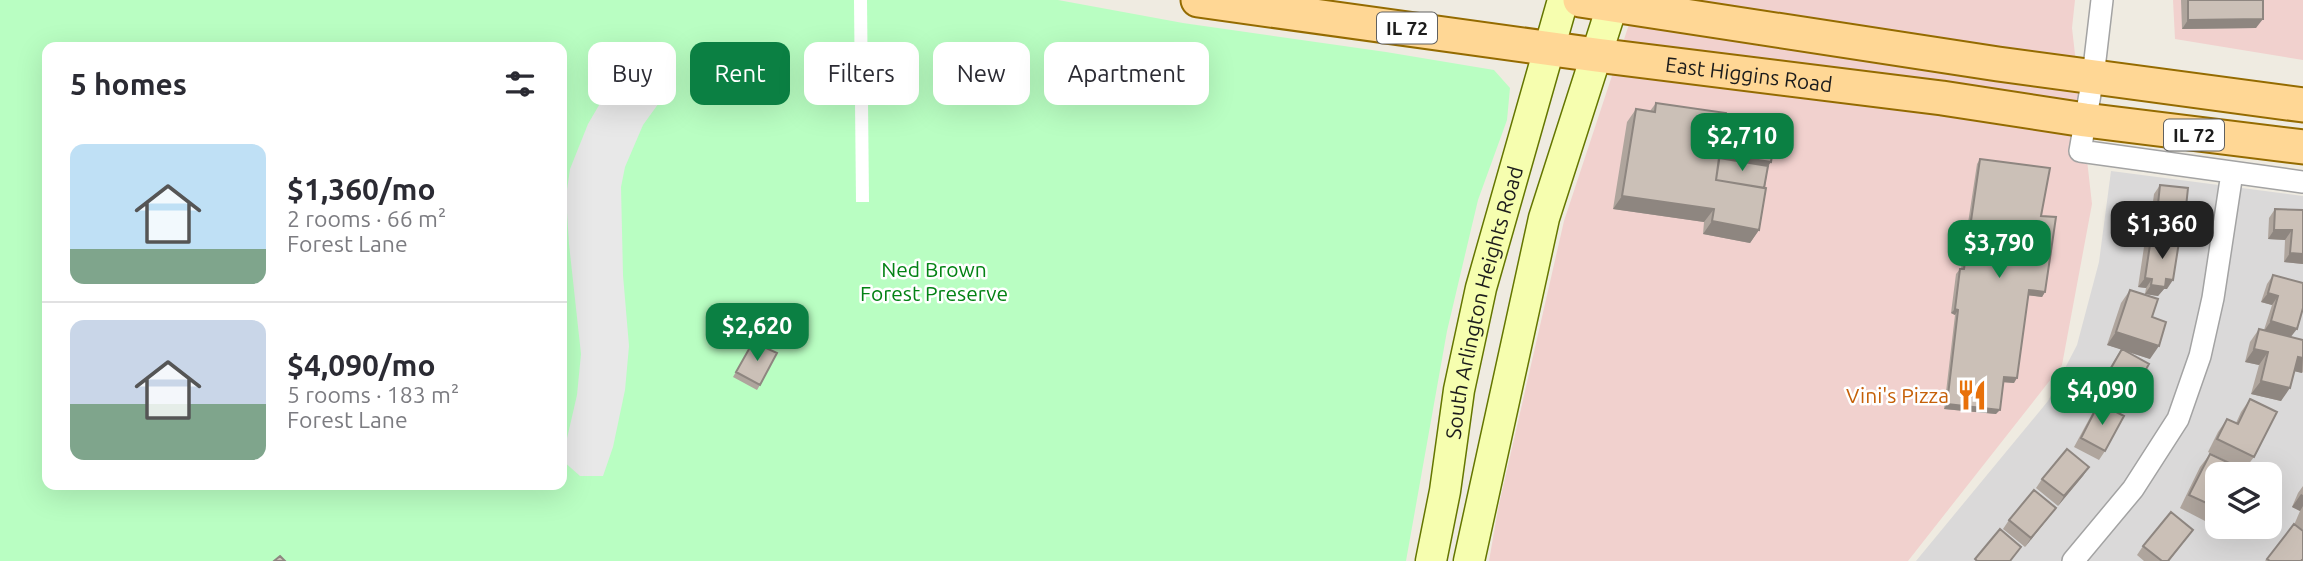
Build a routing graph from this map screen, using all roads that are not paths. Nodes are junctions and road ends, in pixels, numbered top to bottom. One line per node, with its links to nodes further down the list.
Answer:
1 (1198, 0): 6 (main road, East Higgins Road / IL 72)
2 (1563, 0): 6 (main road, South Arlington Heights Road)
3 (1580, 0): 5 (main road, IL 72)
4 (2102, 0): 8 (street)
5 (1614, 2): 7 (main road, South Arlington Heights Road); 8 (main road, IL 72)
6 (1549, 48): 7 (main road, East Higgins Road / IL 72); 14 (main road, South Arlington Heights Road)
7 (1596, 55): 10 (main road, East Higgins Road / IL 72); 15 (main road, South Arlington Heights Road)
8 (2093, 77): 9 (main road, IL 72); 10 (street)
9 (2303, 105)
10 (2082, 136): 11 (main road, East Higgins Road / IL 72); 12 (street, East Higgins Road)
11 (2303, 147)
12 (2232, 173): 13 (street, East Higgins Road); 16 (street)
13 (2303, 182)
14 (1431, 561)
15 (1469, 561)
16 (2073, 561)

